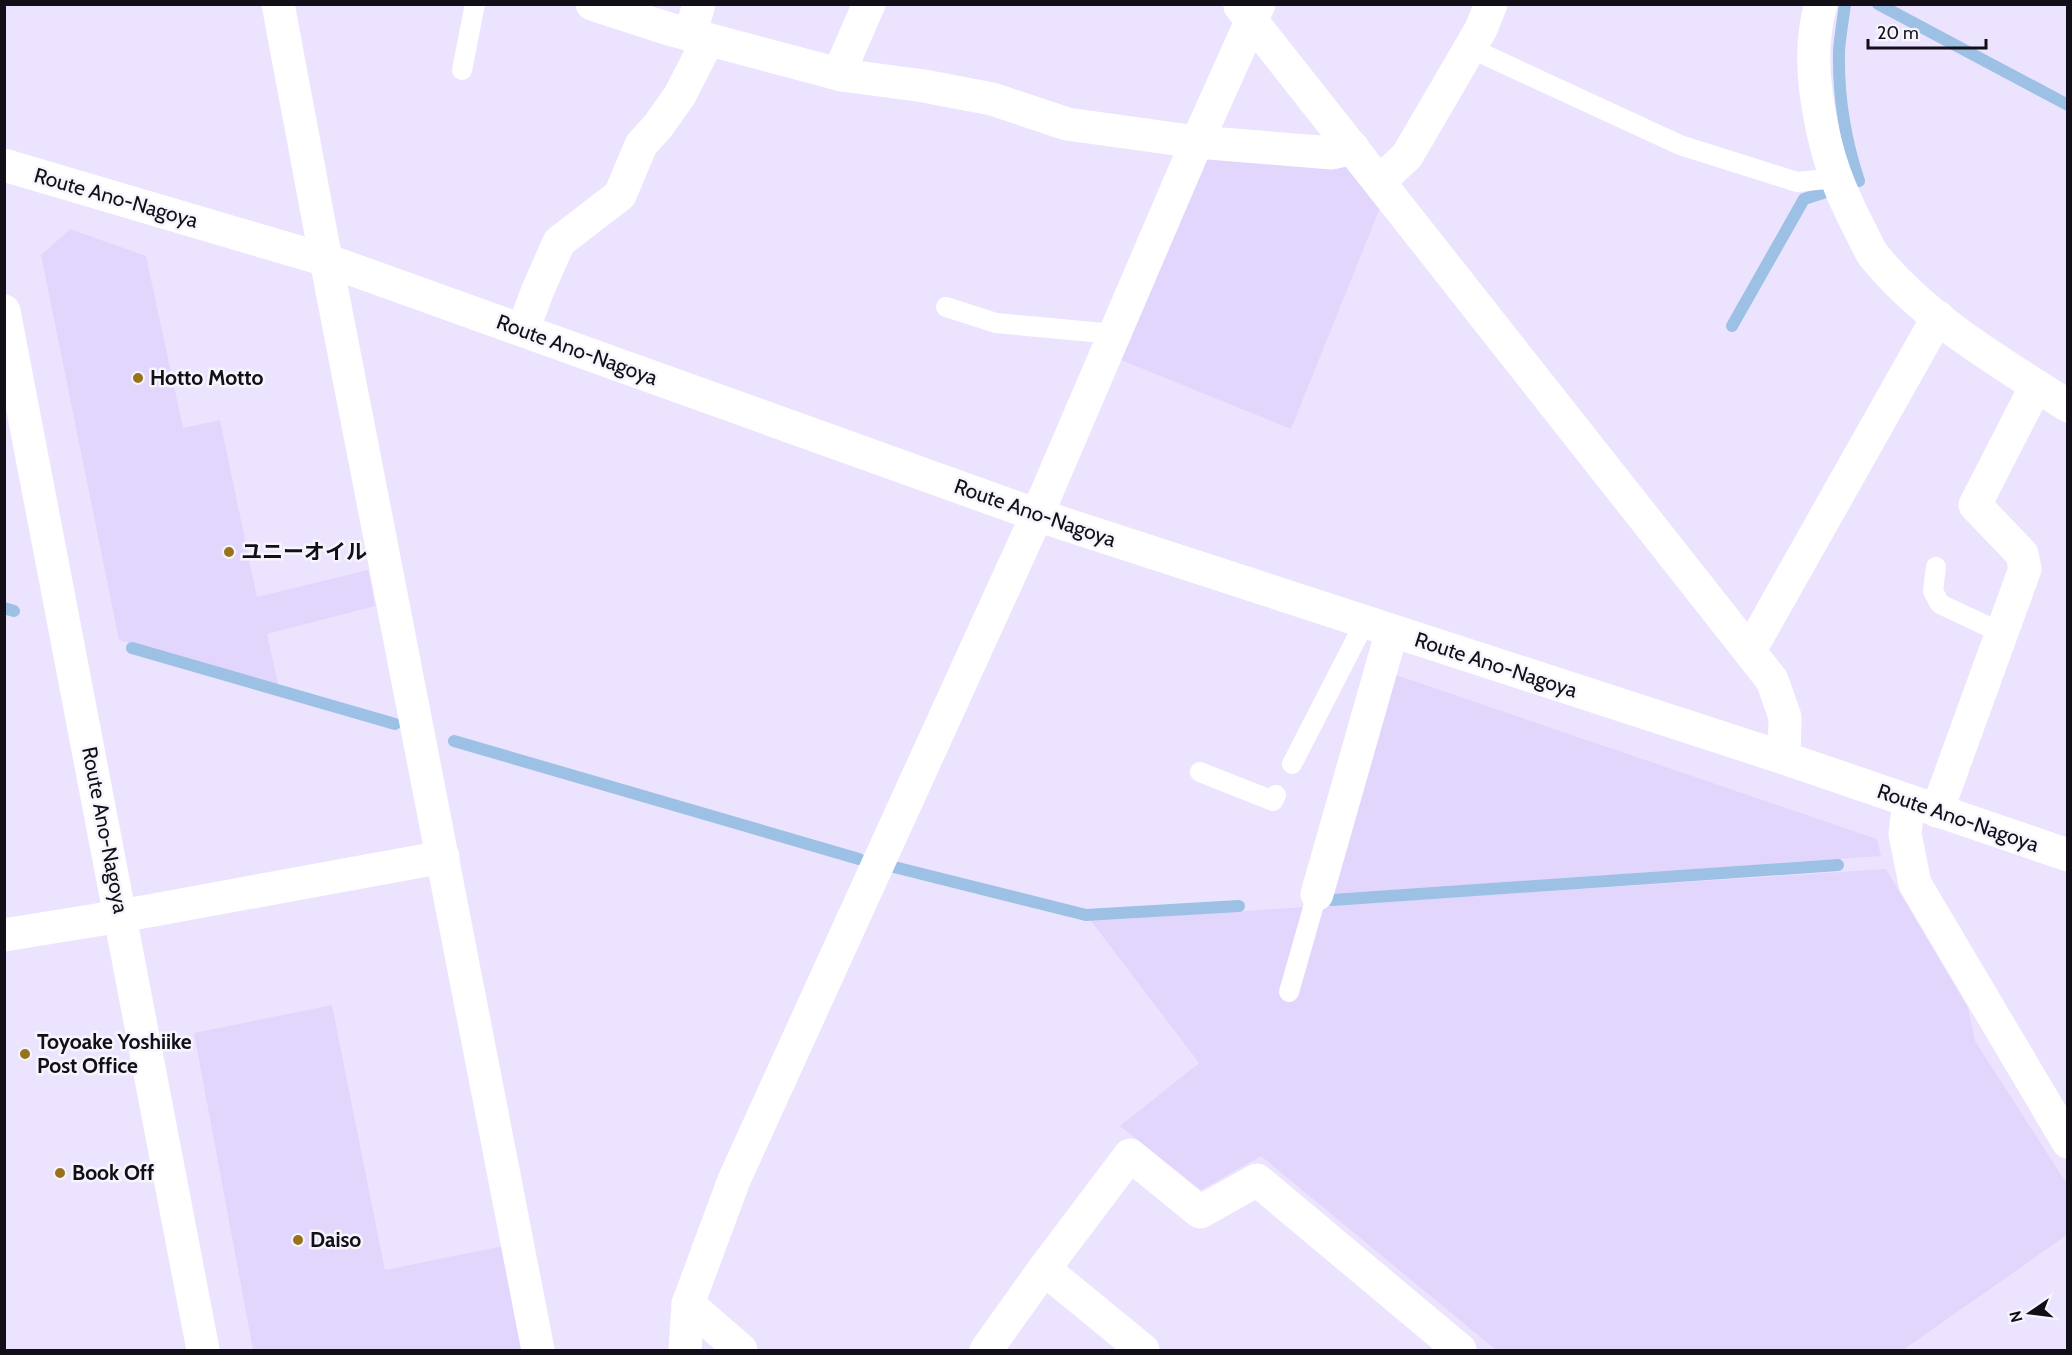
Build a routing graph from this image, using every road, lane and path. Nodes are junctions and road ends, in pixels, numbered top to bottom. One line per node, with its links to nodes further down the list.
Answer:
1 (278, 4): 17 (street)
2 (475, 4): 10 (lane)
3 (592, 4): 8 (street)
4 (869, 4): 11 (street)
5 (1491, 4): 9 (street)
6 (1821, 4): 15 (street)
7 (1250, 9): 12 (street); 13 (street)
8 (699, 26): 11 (street); 21 (street)
9 (1470, 48): 15 (lane); 16 (street)
10 (462, 70)
11 (842, 75): 12 (street)
12 (1197, 142): 13 (street); 22 (street)
13 (1353, 148): 16 (street)
14 (4, 165): 17 (street, Route Ano-Nagoya)
15 (1836, 178): 20 (street)
16 (1380, 181): 29 (street)
17 (326, 260): 21 (street, Route Ano-Nagoya); 36 (street)
18 (946, 306): 22 (lane)
19 (4, 311): 38 (street, Route Ano-Nagoya)
20 (1938, 316): 23 (street); 29 (street)
21 (523, 330): 25 (street, Route Ano-Nagoya)
22 (1114, 334): 25 (street)
23 (2036, 386): 24 (street); 28 (street)
24 (2067, 406)
25 (1036, 514): 27 (street, Route Ano-Nagoya); 43 (street)
26 (1936, 567): 28 (lane)
27 (1378, 626): 30 (street, Route Ano-Nagoya); 31 (lane); 37 (street)
28 (2002, 633): 34 (street)
29 (1749, 648): 30 (street)
30 (1784, 758): 34 (street, Route Ano-Nagoya)
31 (1292, 764)
32 (1200, 772): 33 (lane)
33 (1276, 795)
34 (1923, 806): 35 (street, Route Ano-Nagoya); 41 (street)
35 (2067, 855)
36 (443, 857): 38 (street); 45 (street)
37 (1317, 894): 40 (lane)
38 (122, 916): 39 (street); 44 (street, Route Ano-Nagoya)
39 (4, 935)
40 (1289, 992)
41 (2067, 1142)
42 (1044, 1269): 48 (street); 49 (street); 50 (street)
43 (688, 1304): 46 (street); 47 (street)
44 (203, 1350)
45 (538, 1350)
46 (686, 1350)
47 (741, 1350)
48 (986, 1350)
49 (1143, 1350)
50 (1460, 1350)

